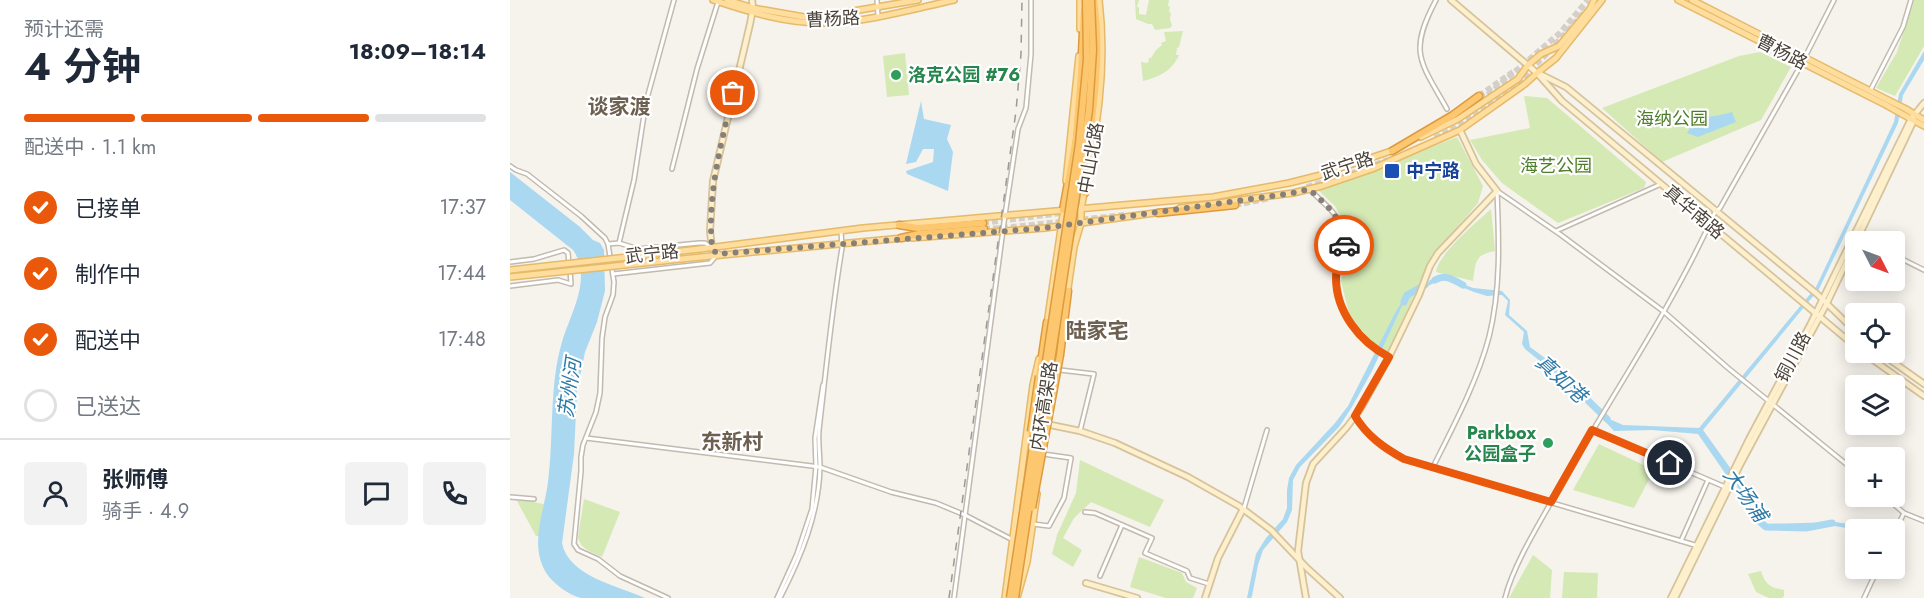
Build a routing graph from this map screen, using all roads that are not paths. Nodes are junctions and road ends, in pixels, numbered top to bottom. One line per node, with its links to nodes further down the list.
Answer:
1 (674, 0): 57 (street)
2 (727, 0): 22 (main road, 曹杨路)
3 (750, 0): 22 (main road)
4 (877, 0): 21 (street)
5 (918, 0): 21 (main road, 曹杨路)
6 (954, 0): 23 (main road, 曹杨路)
7 (1031, 0): 47 (street)
8 (1080, 0): 44 (main road, 中山北路)
9 (1085, 0): 44 (highway, bridge); 97 (highway, 内环高架路, bridge)
10 (1093, 0): 41 (highway, bridge); 111 (highway, 内环高架路, bridge)
11 (1099, 0): 41 (main road, 中山北路)
12 (1436, 0): 30 (street)
13 (1451, 0): 25 (main road, 真华南路)
14 (1594, 0): 25 (main road, 武宁路)
15 (1602, 0): 26 (main road)
16 (1678, 0): 24 (main road, 曹杨路)
17 (1692, 0): 24 (main road, 曹杨路)
18 (1834, 0): 24 (street)
19 (1911, 0): 27 (street)
20 (715, 1): 22 (main road, 曹杨路); 37 (street)
21 (877, 8): 22 (main road, 曹杨路); 23 (street)
22 (751, 9): 23 (main road, 曹杨路); 60 (main road)
23 (878, 16)
24 (1804, 60): 27 (main road, 曹杨路); 45 (street)
25 (1528, 65): 26 (main road, 真华南路); 35 (main road, 武宁路)
26 (1537, 73): 34 (main road, 武宁路); 38 (main road, 真华南路); 45 (main road, 真华南路)
27 (1869, 94): 31 (main road, 曹杨路, bridge)
28 (1479, 96): 35 (highway)
29 (1924, 103): 31 (main road, 铜川路)
30 (1447, 109)
31 (1913, 118): 32 (main road); 33 (main road); 55 (main road, 铜川路)
32 (1924, 120)
33 (1924, 126)
34 (1460, 130): 39 (main road, 武宁路); 40 (main road)
35 (1392, 151): 43 (main road, 武宁路)
36 (510, 166): 58 (street)
37 (672, 169)
38 (1661, 184): 50 (main road, 真华南路); 54 (street)
39 (1309, 189): 46 (main road, 武宁路); 77 (street)
40 (1497, 191): 54 (street); 77 (main road); 94 (street)
41 (1085, 193): 43 (main road, 中山北路)
42 (1235, 205): 46 (highway)
43 (1082, 209): 44 (main road, 武宁路); 48 (main road, 中山北路)
44 (1063, 210): 47 (main road, 武宁路); 51 (main road, 中山北路)
45 (1715, 212): 50 (street); 71 (main road, 真华南路)
46 (1158, 213): 48 (main road, 武宁路)
47 (1005, 214): 49 (main road, 武宁路); 53 (street)
48 (1081, 223): 51 (main road, 武宁路); 70 (main road, 中山北路)
49 (899, 225): 52 (main road, 武宁路); 56 (highway)
50 (1710, 225): 72 (street); 73 (main road, 真华南路)
51 (1062, 226): 53 (main road, 武宁路); 74 (main road, 中山北路)
52 (841, 231): 59 (street); 60 (main road, 武宁路)
53 (1004, 231): 56 (main road, 武宁路); 106 (street)
54 (1556, 231): 72 (street)
55 (1860, 231)
56 (902, 238): 59 (main road, 武宁路)
57 (619, 243): 58 (street); 60 (street)
58 (608, 244): 67 (street)
59 (842, 244): 61 (main road, 武宁路); 93 (street)
60 (712, 248): 61 (main road); 65 (main road, 武宁路, bridge)
61 (717, 254): 67 (street); 68 (main road, 武宁路, bridge)
62 (1845, 260): 71 (main road, 铜川路)
63 (1905, 260): 66 (street)
64 (510, 261): 69 (street)
65 (510, 270)
66 (1924, 270)
67 (613, 274): 90 (street)
68 (510, 277)
69 (510, 286)
70 (1068, 291): 86 (main road, 中山北路); 111 (highway, bridge)
71 (1823, 303): 73 (main road, 铜川路); 75 (main road, 真华南路)
72 (1663, 311): 83 (street); 88 (street)
73 (1817, 316): 76 (main road, 真华南路); 83 (main road, 铜川路)
74 (1047, 322): 85 (main road, 中山北路); 97 (highway, bridge)
75 (1845, 322)
76 (1845, 338)
77 (1389, 357): 84 (main road)
78 (1878, 363): 82 (main road)
79 (1894, 363): 81 (main road)
80 (1060, 370): 89 (street)
81 (1924, 384)
82 (1924, 396)
83 (1771, 402): 92 (street); 96 (main road, 铜川路)
84 (1355, 416): 94 (street); 116 (main road)
85 (1028, 422): 86 (main road); 112 (main road, 中山北路)
86 (1047, 425): 89 (main road); 91 (main road, 中山北路)
87 (1267, 430): 103 (street)
88 (1592, 430): 95 (street); 101 (street)
89 (1080, 431): 103 (main road)
90 (586, 438): 93 (street); 121 (street)
91 (1043, 454): 109 (main road, 中山北路); 109 (street)
92 (1845, 463)
93 (818, 467): 106 (street); 122 (street)
94 (1434, 467): 101 (street)
95 (1708, 480): 98 (street); 113 (street)
96 (1730, 482): 98 (main road, 铜川路); 114 (main road, 铜川路)
97 (1027, 484): 125 (highway, 内环高架路, bridge)
98 (1725, 487): 114 (main road, 铜川路)
99 (510, 497): 100 (street)
100 (534, 499)
101 (1551, 502): 113 (street); 131 (street)
102 (1897, 507): 105 (street)
103 (1243, 509): 116 (main road); 120 (main road)
104 (1085, 512): 110 (street)
105 (1904, 513): 107 (street); 108 (street)
106 (966, 515): 112 (street); 123 (street)
107 (1901, 519)
108 (1924, 521)
109 (1033, 524): 115 (main road, 中山北路)
110 (1122, 525): 117 (street); 120 (street)
111 (1024, 535): 126 (highway, 内环高架路, bridge)
112 (1014, 540): 115 (street); 124 (main road, 中山北路)
113 (1681, 541): 114 (street)
114 (1698, 546): 132 (main road, 铜川路)
115 (1029, 548): 126 (main road, 中山北路)
116 (1299, 559): 129 (main road); 130 (main road)
117 (1100, 576)
118 (1873, 579): 133 (street)
119 (1086, 583): 127 (main road)
120 (1209, 584): 128 (main road)
121 (668, 598)
122 (778, 598)
123 (954, 598)
124 (1005, 598)
125 (1010, 598)
126 (1016, 598)
127 (1137, 598)
128 (1205, 598)
129 (1306, 598)
130 (1340, 598)
131 (1505, 598)
132 (1673, 598)
133 (1864, 598)

